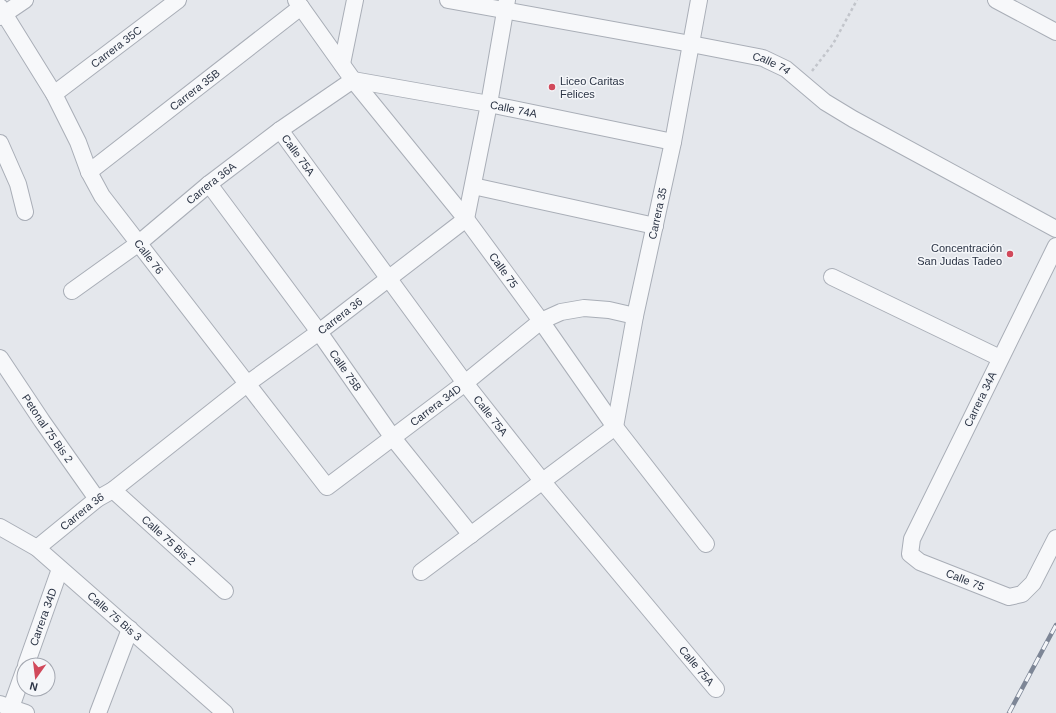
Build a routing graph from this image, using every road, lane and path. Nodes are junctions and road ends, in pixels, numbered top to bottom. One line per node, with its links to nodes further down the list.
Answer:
1 (24, 0): 10 (street)
2 (178, 0): 16 (street, Carrera 35C)
3 (355, 0): 13 (street)
4 (448, 0): 9 (street, Calle 74)
5 (699, 0): 12 (street, Carrera 35)
6 (857, 0): 15 (path)
7 (996, 0): 11 (street)
8 (299, 4): 13 (street, Calle 75); 21 (street, Carrera 35B)
9 (506, 5): 12 (street, Calle 74); 17 (street)
10 (2, 13): 16 (street, Calle 76)
11 (1056, 32)
12 (692, 44): 15 (street, Calle 74); 19 (street, Carrera 35)
13 (342, 64): 14 (street, Calle 75)
14 (353, 80): 17 (street, Calle 74A); 18 (street, Carrera 36A); 25 (street, Calle 75)
15 (804, 83): 27 (street, Calle 74)
16 (54, 94): 21 (street, Calle 76)
17 (489, 104): 19 (street, Calle 74A); 23 (street)
18 (280, 130): 22 (street, Carrera 36A); 31 (street, Calle 75A)
19 (673, 142): 26 (street, Carrera 35)
20 (0, 143): 24 (street)
21 (89, 172): 28 (street, Calle 76)
22 (209, 184): 28 (street, Carrera 36A); 35 (street, Calle 75B)
23 (473, 186): 25 (street); 26 (street)
24 (25, 212)
25 (466, 219): 31 (street, Carrera 36); 34 (street, Calle 75)
26 (655, 226): 33 (street, Carrera 35)
27 (1056, 230)
28 (138, 243): 32 (street, Carrera 36A); 39 (street, Calle 76)
29 (1056, 246): 37 (street, Carrera 34A)
30 (832, 277): 37 (street)
31 (388, 280): 35 (street, Carrera 36); 38 (street, Calle 75A)
32 (72, 291)
33 (635, 316): 34 (street, Carrera 34D); 40 (street, Carrera 35)
34 (541, 321): 38 (street, Carrera 34D); 40 (street, Calle 75)
35 (319, 332): 39 (street, Carrera 36); 41 (street, Calle 75B)
36 (0, 358): 45 (street, Petonal 75 Bis 2)
37 (1000, 358): 51 (street, Carrera 34A)
38 (465, 383): 41 (street, Carrera 34D); 42 (street, Calle 75A)
39 (247, 384): 43 (street, Calle 76); 44 (street, Carrera 36)
40 (615, 427): 42 (street); 49 (street, Calle 75)
41 (393, 438): 43 (street, Carrera 34D); 47 (street, Calle 75B)
42 (542, 482): 47 (street); 58 (street, Calle 75A)
43 (327, 487)
44 (113, 490): 45 (street, Carrera 36); 54 (street, Calle 75 Bis 2)
45 (97, 499): 50 (street, Carrera 36)
46 (0, 527): 50 (street, Calle 75 Bis 3)
47 (471, 535): 53 (street)
48 (1056, 538): 51 (street, Calle 75)
49 (706, 544)
50 (37, 548): 52 (street, Calle 75 Bis 3)
51 (910, 554)
52 (60, 569): 55 (street, Calle 75 Bis 3); 56 (street, Carrera 34D)
53 (421, 572)
54 (225, 591)
55 (130, 629): 61 (street); 62 (street, Calle 75 Bis 3)
56 (29, 657)
57 (16, 688): 59 (street)
58 (716, 689)
59 (7, 708): 60 (street)
60 (26, 713)
61 (98, 713)
62 (225, 713)

